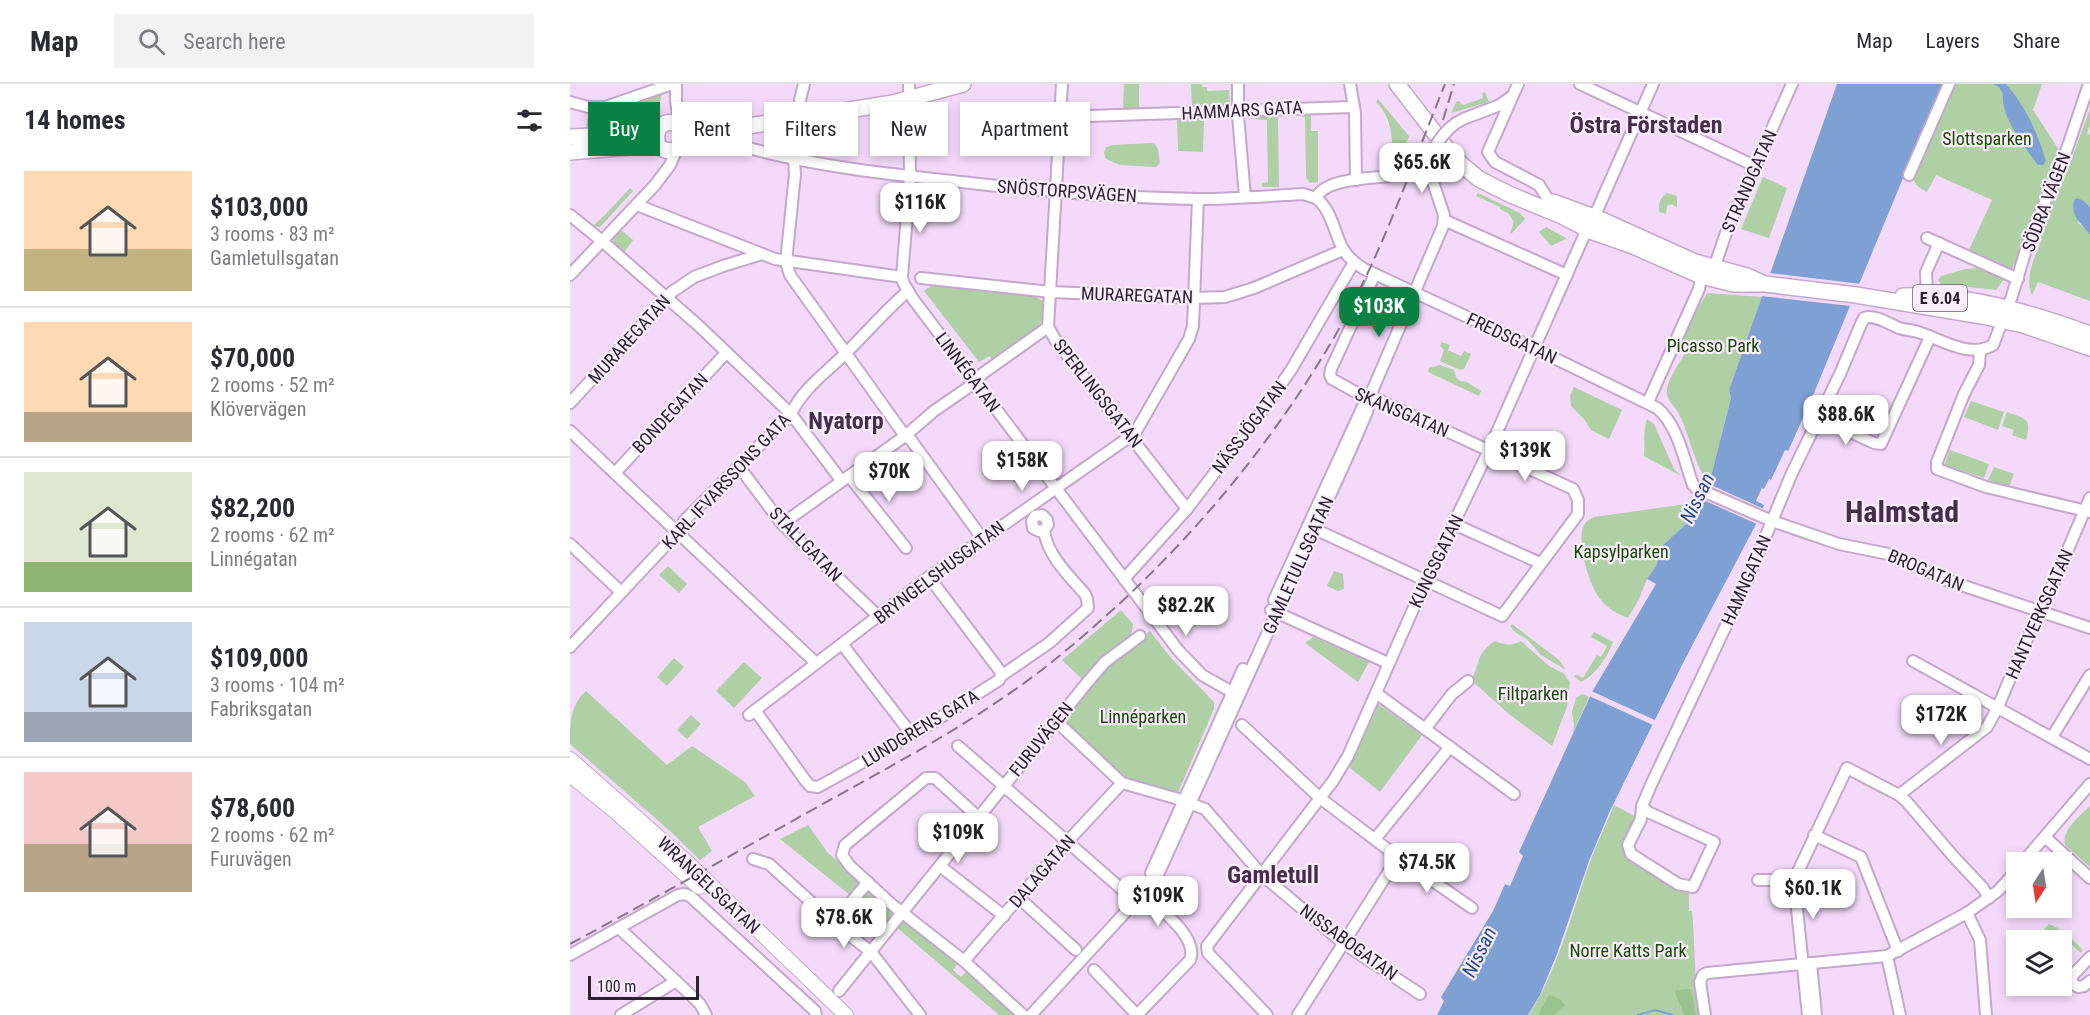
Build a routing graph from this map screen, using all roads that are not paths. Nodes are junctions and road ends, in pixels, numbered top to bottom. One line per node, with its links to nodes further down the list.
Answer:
1 (674, 84): 18 (street); 19 (street)
2 (804, 84): 17 (street)
3 (963, 84): 15 (highway)
4 (1062, 84): 20 (street, SPERLINGSGATAN)
5 (1238, 84): 23 (street)
6 (1350, 84): 22 (street)
7 (1397, 84): 36 (highway, E 6.04)
8 (1410, 84): 36 (highway, E 6.04)
9 (1518, 84): 16 (street)
10 (1580, 84): 24 (street)
11 (1653, 84): 24 (street)
12 (1792, 84): 35 (street, STRANDGATAN)
13 (1948, 84): 37 (street)
14 (2089, 84): 65 (street, SÖDRA VÄGEN)
15 (909, 92): 21 (highway); 39 (street, LINNÉGATAN)
16 (1511, 96): 46 (street); 49 (street, bridge)
17 (800, 100)
18 (676, 101): 29 (street)
19 (570, 102)
20 (1061, 102)
21 (858, 104)
22 (1353, 107): 23 (street, HAMMARS GATA); 40 (street)
23 (1238, 110): 25 (street, HAMMARS GATA); 42 (street)
24 (1641, 113): 35 (street); 47 (street)
25 (1090, 116)
26 (570, 137): 29 (highway)
27 (672, 140): 29 (highway)
28 (672, 140): 29 (highway)
29 (667, 141): 31 (highway); 45 (street)
30 (752, 149): 34 (street, SNÖSTORPSVÄGEN)
31 (570, 152)
32 (793, 156): 34 (street)
33 (1058, 156): 41 (street, SPERLINGSGATAN)
34 (793, 160): 39 (street, SNÖSTORPSVÄGEN); 57 (street)
35 (1755, 166): 59 (street, STRANDGATAN)
36 (1480, 174): 46 (highway, E 6.04)
37 (1909, 175)
38 (1389, 176): 40 (street)
39 (910, 177): 41 (street, SNÖSTORPSVÄGEN); 63 (street, LINNÉGATAN)
40 (1356, 180): 43 (street)
41 (1056, 192): 44 (street, SNÖSTORPSVÄGEN); 67 (street, SPERLINGSGATAN)
42 (1245, 197): 43 (street, SNÖSTORPSVÄGEN); 44 (street, SNÖSTORPSVÄGEN)
43 (1316, 198): 55 (street, FREDSGATAN)
44 (1198, 199): 72 (street, BRYNGELSHUSGATAN)
45 (637, 205): 52 (street); 56 (street)
46 (1558, 208): 47 (highway, E 6.04); 50 (highway, E 6.04); 53 (highway, E 6.04)
47 (1596, 213): 53 (highway, E 6.04)
48 (570, 215): 52 (street)
49 (1444, 220): 62 (street); 68 (street, GAMLETULLSGATAN)
50 (1587, 229): 53 (highway, E 6.04); 62 (street, KUNGSGATAN)
51 (1927, 238): 54 (street)
52 (602, 241): 61 (street); 70 (street)
53 (1636, 241): 59 (highway, E 6.04)
54 (1939, 243): 65 (street); 71 (street)
55 (1343, 249): 58 (street, FREDSGATAN); 72 (street, MURAREGATAN)
56 (763, 254): 57 (street); 70 (street, MURAREGATAN)
57 (786, 262): 63 (street); 81 (street)
58 (1354, 262): 60 (street, FREDSGATAN); 98 (street, NÄSSJÖGATAN)
59 (1710, 271): 69 (highway, E 6.04); 84 (street, STRANDGATAN)
60 (1375, 274): 68 (street, FREDSGATAN); 83 (street, SKANSGATAN)
61 (570, 275)
62 (1567, 276): 77 (street, KUNGSGATAN)
63 (902, 277): 66 (street, LINNÉGATAN)
64 (921, 278): 67 (street, MURAREGATAN)
65 (2018, 279): 73 (street, SÖDRA VÄGEN)
66 (908, 291): 81 (street, KARL IFVARSSONS GATA); 82 (street, LINNÉGATAN)
67 (1051, 292): 72 (street, MURAREGATAN); 74 (street, SPERLINGSGATAN)
68 (1414, 292): 77 (street, FREDSGATAN); 83 (street, GAMLETULLSGATAN)
69 (1863, 296): 71 (highway, E 6.04); 73 (highway, E 6.04)
70 (666, 297): 80 (street); 85 (street, MURAREGATAN)
71 (1927, 297): 73 (highway, E 6.04)
72 (1194, 298): 90 (street, BRYNGELSHUSGATAN)
73 (2006, 314): 75 (highway, E 6.04); 78 (highway, E 6.04); 79 (street, SÖDRA VÄGEN)
74 (1048, 327): 82 (street); 90 (street, SPERLINGSGATAN)
75 (2090, 334)
76 (1930, 337): 79 (street); 87 (street, HAMNGATAN); 87 (street)
77 (1533, 348): 84 (street, FREDSGATAN); 91 (street, KUNGSGATAN)
78 (2090, 348)
79 (1980, 350): 99 (street)
80 (726, 353): 86 (street); 93 (street, BONDEGATAN)
81 (845, 354): 86 (street, KARL IFVARSSONS GATA); 89 (street)
82 (976, 382): 89 (street); 95 (street, LINNÉGATAN)
83 (1370, 396): 91 (street, SKANSGATAN); 103 (street, GAMLETULLSGATAN)
84 (1648, 402): 96 (street, FREDSGATAN)
85 (570, 403)
86 (791, 414): 92 (street, KARL IFVARSSONS GATA); 94 (street)
87 (1818, 417): 100 (street, HAMNGATAN)
88 (570, 431): 93 (street)
89 (905, 435): 94 (street); 106 (street)
90 (1130, 436): 95 (street, BRYNGELSHUSGATAN); 98 (street, SPERLINGSGATAN)
91 (1489, 450): 102 (street, KUNGSGATAN); 109 (street, SKANSGATAN)
92 (738, 468): 101 (street, STALLGATAN); 105 (street, KARL IFVARSSONS GATA)
93 (615, 473): 105 (street)
94 (845, 478): 101 (street); 108 (street)
95 (1056, 488): 106 (street, BRYNGELSHUSGATAN); 111 (street, LINNÉGATAN)
96 (1701, 490): 100 (street, BROGATAN)
97 (2090, 498): 99 (street, HANTVERKSGATAN)
98 (1187, 509): 111 (street, NÄSSJÖGATAN)
99 (2087, 512): 115 (street, HANTVERKSGATAN)
100 (1772, 521): 115 (street, BROGATAN); 148 (street, HAMNGATAN)
101 (782, 524): 116 (street, STALLGATAN)
102 (1454, 524): 109 (street); 112 (street, KUNGSGATAN)
103 (1311, 527): 112 (street); 114 (street, GAMLETULLSGATAN)
104 (1044, 530): 125 (street)
105 (678, 532): 113 (street, KARL IFVARSSONS GATA); 122 (street)
106 (982, 538): 110 (street, BRYNGELSHUSGATAN)
107 (570, 544): 113 (street)
108 (906, 548)
109 (1540, 563): 112 (street)
110 (929, 577): 116 (street, BRYNGELSHUSGATAN); 125 (street)
111 (1124, 579): 127 (street, LINNÉGATAN)
112 (1427, 582): 123 (street, KUNGSGATAN)
113 (621, 592): 120 (street, KARL IFVARSSONS GATA)
114 (1273, 611): 123 (street); 127 (street, GAMLETULLSGATAN); 147 (street, GAMLETULLSGATAN)
115 (2041, 612): 117 (street, BROGATAN); 129 (street, HANTVERKSGATAN)
116 (878, 616): 119 (street, BRYNGELSHUSGATAN)
117 (2090, 628)
118 (1140, 636): 131 (street, FURUVÄGEN)
119 (842, 644): 122 (street, BRYNGELSHUSGATAN); 134 (street)
120 (570, 647)
121 (1913, 661): 129 (street)
122 (816, 663): 130 (street, BRYNGELSHUSGATAN)
123 (1389, 663): 128 (street, KUNGSGATAN)
124 (2090, 675): 135 (street)
125 (1001, 676): 134 (street, LUNDGRENS GATA)
126 (1467, 681): 133 (street)
127 (1232, 692): 147 (street, GAMLETULLSGATAN)
128 (1376, 693): 133 (street); 146 (street, KUNGSGATAN)
129 (1998, 707): 135 (street); 145 (street, HANTVERKSGATAN)
130 (752, 713): 134 (street, LUNDGRENS GATA)
131 (1055, 720): 141 (street, NISSABOGATAN); 143 (street, FURUVÄGEN)
132 (1242, 725): 146 (street)
133 (1425, 729): 137 (street)
134 (912, 735)
135 (2052, 737): 139 (street)
136 (958, 746): 143 (street)
137 (1450, 747): 144 (street); 152 (street)
138 (570, 759): 192 (main road, WRANGELSGATAN)
139 (2090, 759)
140 (570, 775): 191 (main road, WRANGELSGATAN)
141 (1122, 783): 147 (street, NISSABOGATAN); 153 (street, DALAGATAN)
142 (2090, 784): 151 (street)
143 (1004, 785): 149 (street, FURUVÄGEN); 153 (street)
144 (1514, 794)
145 (1899, 795): 150 (street); 167 (street)
146 (1320, 798): 152 (street); 158 (street, KUNGSGATAN)
147 (1187, 802): 158 (street, NISSABOGATAN); 165 (street, GAMLETULLSGATAN)
148 (1642, 806): 148 (street, HAMNGATAN)
149 (978, 817): 157 (street, FURUVÄGEN); 163 (street)
150 (1814, 835): 161 (street); 176 (street)
151 (2045, 837): 154 (street); 159 (street)
152 (1375, 839): 155 (street)
153 (1067, 842): 164 (street); 166 (street, DALAGATAN)
154 (2032, 852)
155 (1398, 857): 168 (street); 174 (street)
156 (753, 859): 172 (street)
157 (940, 866): 169 (street, FURUVÄGEN); 171 (street)
158 (1262, 875): 174 (street, NISSABOGATAN); 197 (street, KUNGSGATAN)
159 (2090, 878)
160 (1758, 880): 161 (street)
161 (1794, 880): 182 (street)
162 (2006, 881): 167 (street)
163 (868, 882): 169 (street); 172 (street)
164 (1126, 893)
165 (1143, 893): 195 (street, GAMLETULLSGATAN); 196 (street)
166 (1018, 898): 171 (street, DALAGATAN); 175 (street)
167 (1989, 898): 170 (street)
168 (1472, 908)
169 (902, 912): 177 (street, FURUVÄGEN); 181 (street)
170 (1967, 913): 176 (street); 203 (street)
171 (1004, 916): 181 (street, DALAGATAN)
172 (834, 923): 177 (street)
173 (619, 928): 178 (street); 184 (street); 190 (street, WRANGELSGATAN)
174 (1343, 943): 187 (street, NISSABOGATAN); 198 (street)
175 (1076, 950)
176 (1898, 951): 179 (street)
177 (871, 952): 186 (street, FURUVÄGEN); 193 (street)
178 (570, 955)
179 (1887, 956): 182 (street); 202 (street)
180 (2090, 957): 185 (street)
181 (964, 961): 194 (street)
182 (1807, 964): 199 (street); 200 (street); 201 (street)
183 (1094, 970): 196 (street)
184 (676, 981): 188 (street); 189 (street)
185 (2090, 981)
186 (839, 991)
187 (1420, 994)
188 (621, 1015)
189 (706, 1015)
190 (816, 1015)
191 (832, 1015)
192 (846, 1015)
193 (920, 1015)
194 (1023, 1015)
195 (1031, 1015)
196 (1137, 1015)
197 (1267, 1015)
198 (1298, 1015)
199 (1706, 1015)
200 (1808, 1015)
201 (1816, 1015)
202 (1900, 1015)
203 (1986, 1015)

